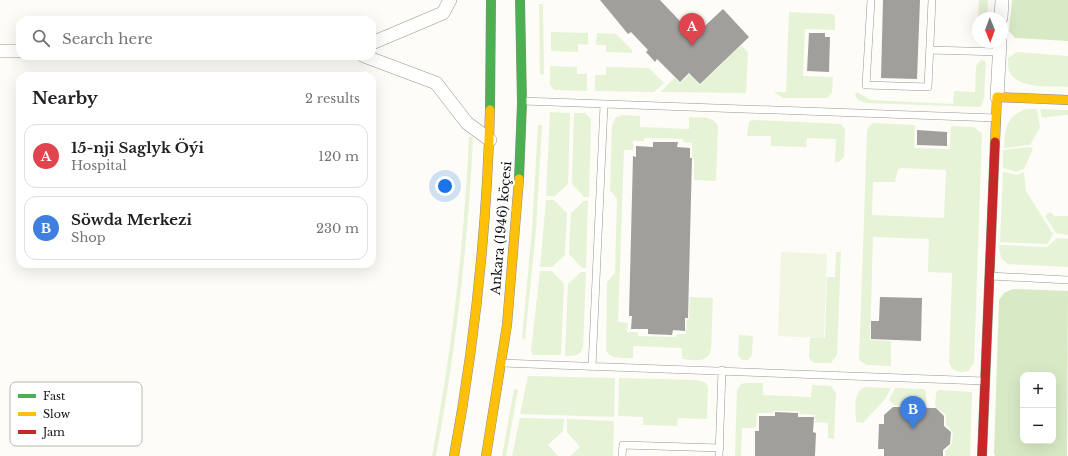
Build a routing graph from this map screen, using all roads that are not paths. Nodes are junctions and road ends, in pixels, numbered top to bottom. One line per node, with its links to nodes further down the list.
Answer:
1 (450, 0): 8 (street)
2 (491, 0): 20 (main road, Ankara (1946) köçesi)
3 (520, 0): 17 (main road, Ankara (1946) köçesi)
4 (870, 0): 11 (lane)
5 (932, 0): 11 (lane)
6 (1002, 0): 7 (street)
7 (1001, 12)
8 (376, 41)
9 (977, 48): 11 (lane)
10 (1000, 48): 15 (street)
11 (930, 50)
12 (0, 51): 13 (street)
13 (16, 51)
14 (375, 60): 20 (street)
15 (997, 97): 16 (main road); 19 (main road)
16 (1068, 100)
17 (522, 101): 18 (lane); 23 (main road, Ankara (1946) köçesi)
18 (604, 104): 19 (lane); 24 (lane)
19 (996, 118): 21 (main road)
20 (490, 140): 28 (main road, Ankara (1946) köçesi)
21 (990, 276): 22 (lane); 26 (main road)
22 (1068, 280)
23 (502, 363): 24 (lane); 29 (main road, Ankara (1946) köçesi)
24 (592, 366): 25 (lane)
25 (722, 370): 26 (lane); 27 (lane)
26 (985, 382): 31 (main road)
27 (720, 452): 30 (lane)
28 (454, 456)
29 (486, 456)
30 (622, 456)
31 (982, 456)

